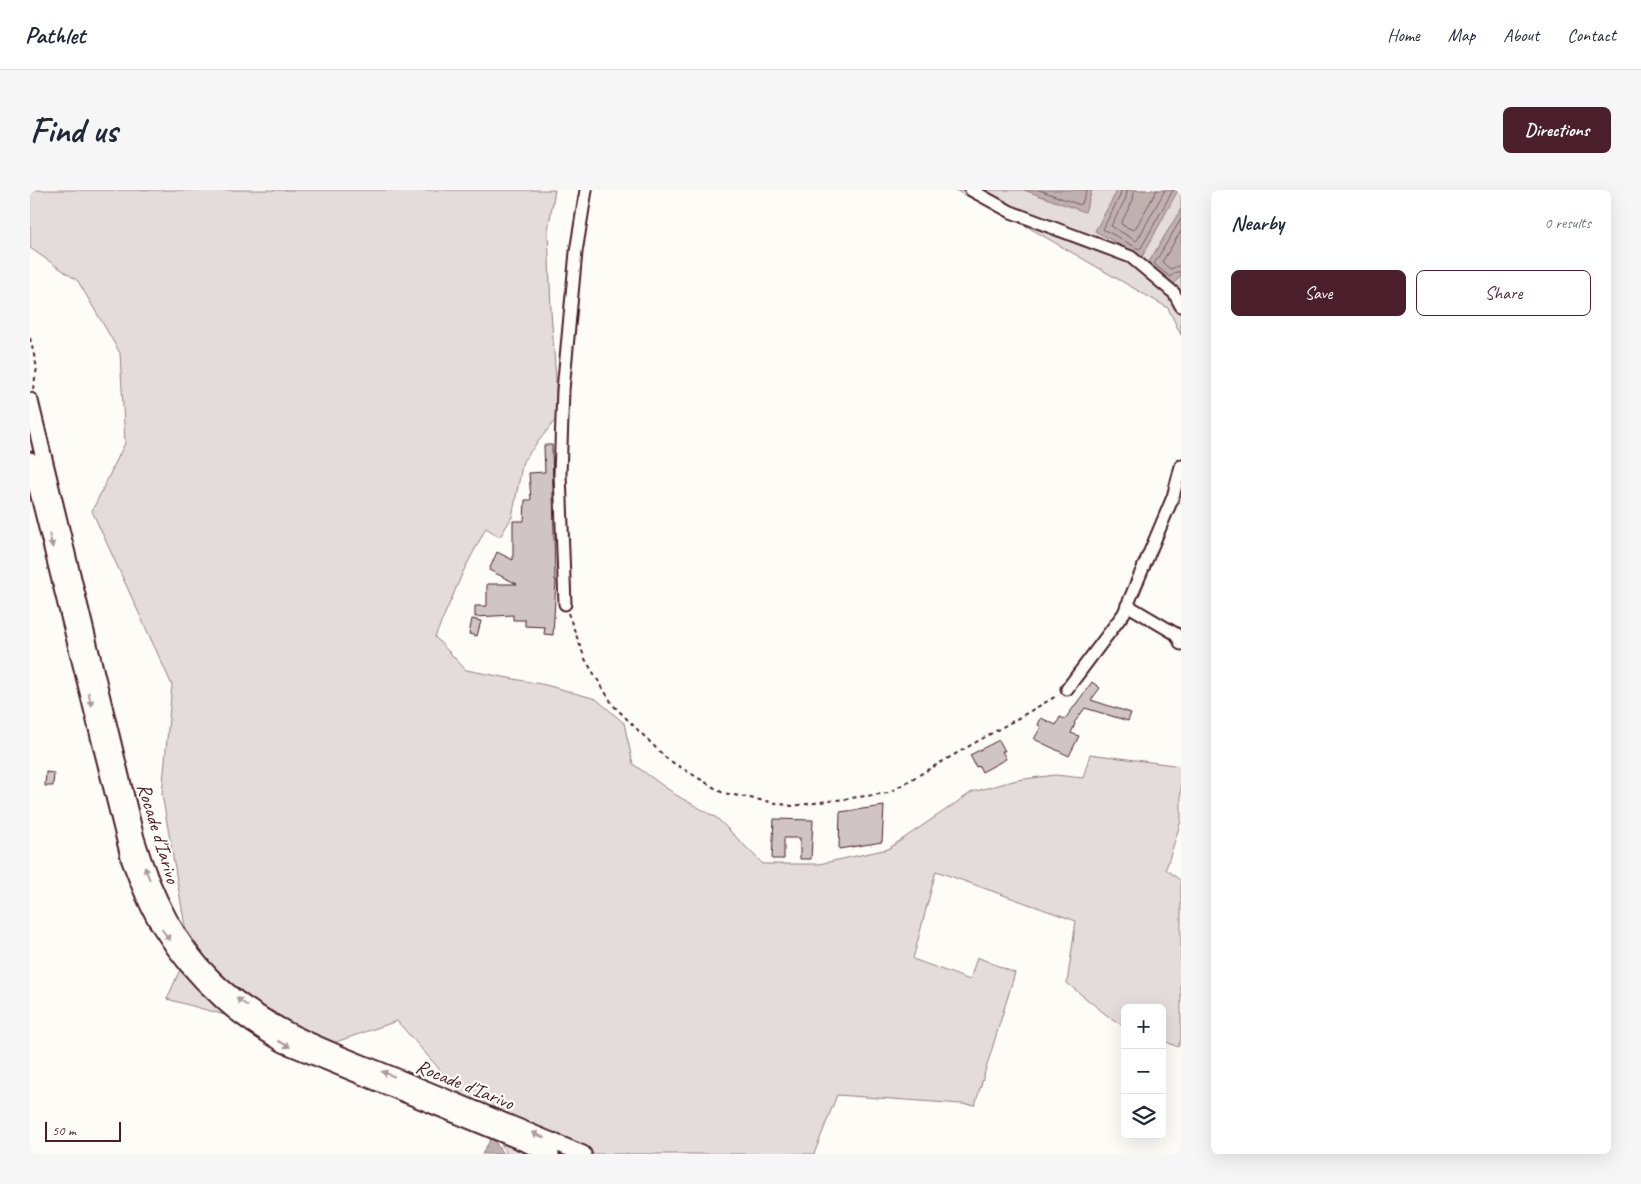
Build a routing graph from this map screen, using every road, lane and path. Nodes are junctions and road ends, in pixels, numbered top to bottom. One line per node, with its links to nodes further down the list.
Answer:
1 (586, 190): 8 (street)
2 (971, 190): 3 (street)
3 (1181, 306)
4 (30, 338): 5 (path)
5 (32, 398): 13 (main road, Rocade d'Iarivo, one-way to 5)
6 (30, 460): 12 (main road, Rocade d'Iarivo, one-way to 12)
7 (1181, 466): 9 (street)
8 (565, 604): 11 (path)
9 (1127, 605): 10 (street); 11 (street)
10 (1181, 644)
11 (1067, 689)
12 (551, 1154)
13 (583, 1154)

